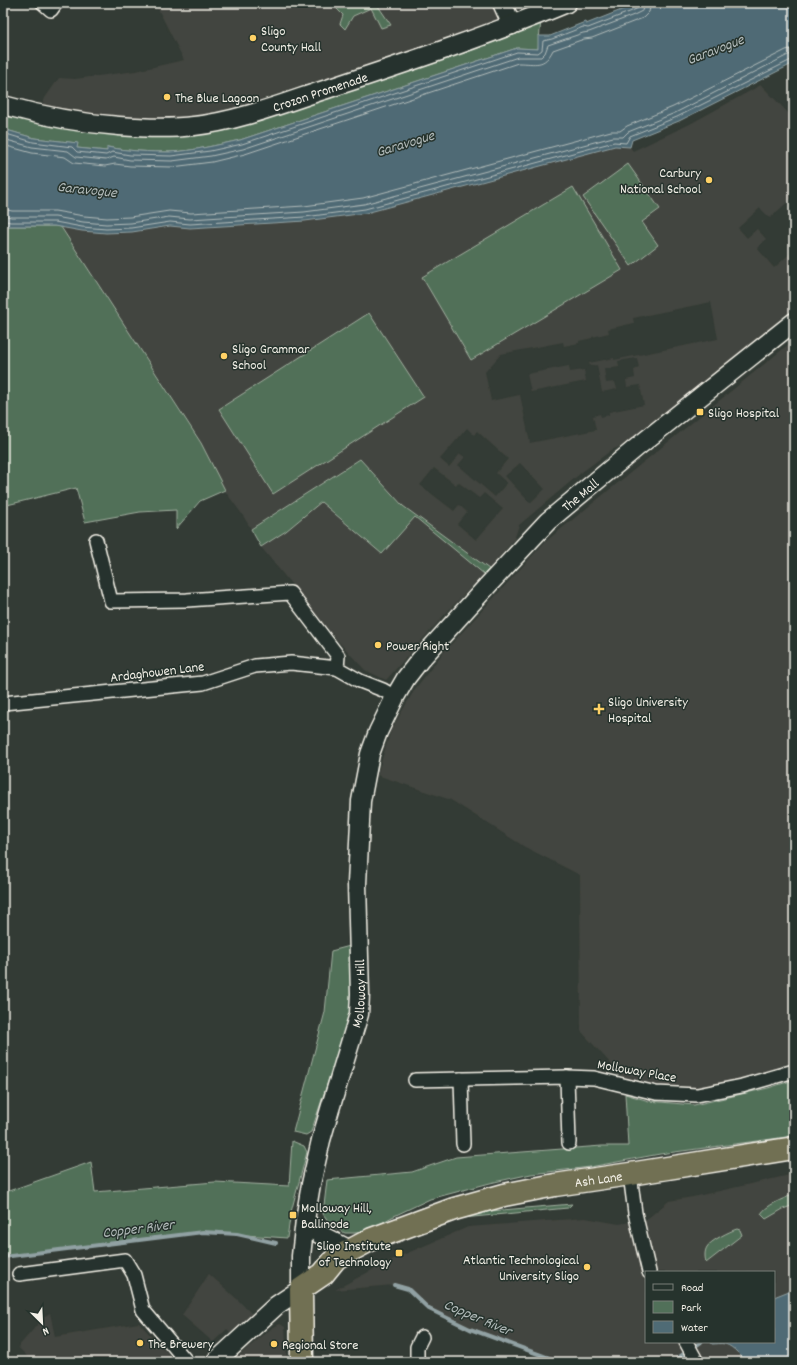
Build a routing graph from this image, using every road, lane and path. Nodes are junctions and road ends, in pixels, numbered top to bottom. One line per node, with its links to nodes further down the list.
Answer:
1 (43, 3): 2 (street)
2 (56, 3)
3 (502, 3): 5 (main road)
4 (566, 3): 5 (main road, Crozon Promenade)
5 (512, 25): 6 (main road, Crozon Promenade)
6 (3, 105)
7 (794, 322): 10 (main road, The Mall)
8 (96, 540): 9 (street)
9 (337, 668): 10 (street, Ardaghowen Lane); 11 (street, Ardaghowen Lane)
10 (395, 697): 20 (main road, Molloway Hill)
11 (3, 704)
12 (794, 1071): 13 (street, Molloway Place)
13 (567, 1077): 14 (street, Molloway Place); 16 (street)
14 (461, 1079): 15 (street, Molloway Place); 17 (street)
15 (415, 1080)
16 (570, 1143)
17 (463, 1144)
18 (794, 1148): 19 (highway, Ash Lane)
19 (630, 1174): 21 (highway, Ash Lane); 23 (street)
20 (305, 1220): 22 (main road); 26 (main road, Molloway Hill)
21 (406, 1227): 22 (highway, Ash Lane); 25 (highway, Ash Lane)
22 (350, 1250): 25 (highway, Ash Lane)
23 (649, 1271)
24 (19, 1274): 29 (street)
25 (323, 1274): 26 (highway, Ash Lane)
26 (301, 1288): 30 (main road); 31 (highway)
27 (422, 1337): 32 (street)
28 (687, 1343): 33 (street)
29 (188, 1362)
30 (215, 1362)
31 (302, 1362)
32 (417, 1362)
33 (697, 1362)

